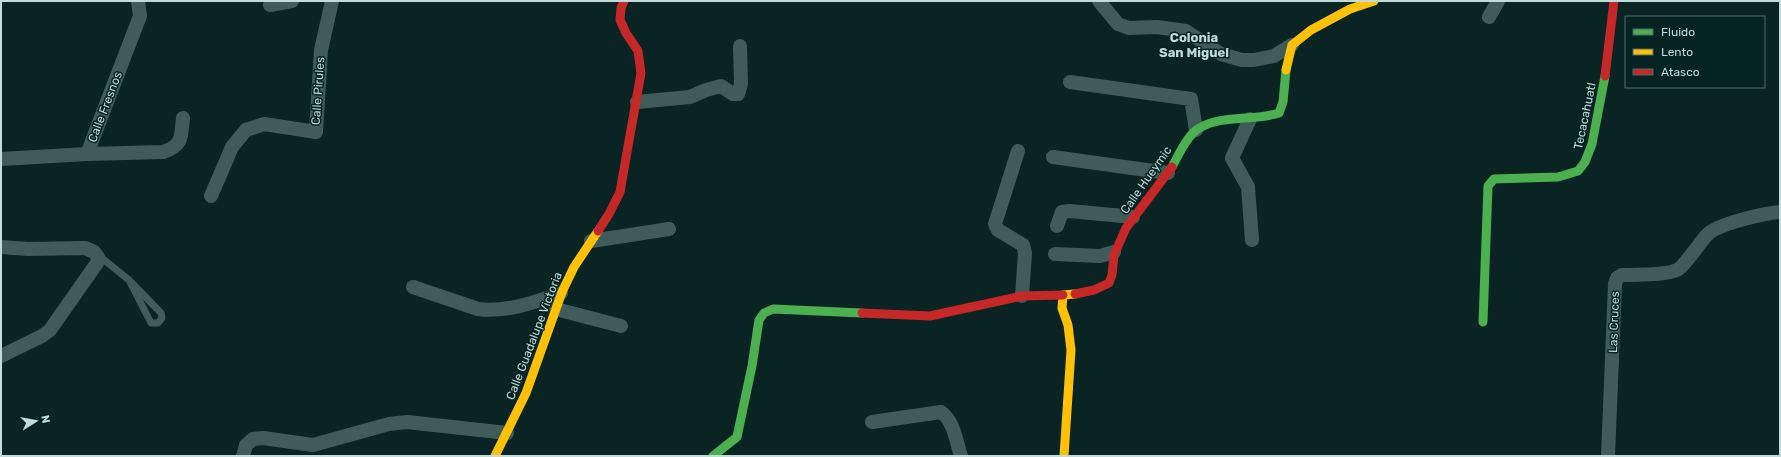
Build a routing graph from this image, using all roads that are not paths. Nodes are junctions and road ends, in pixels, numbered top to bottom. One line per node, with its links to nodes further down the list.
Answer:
1 (138, 1): 19 (street, Calle Fresnos)
2 (292, 1): 9 (street)
3 (332, 1): 23 (street, Calle Pirules)
4 (624, 1): 14 (street, Calle Guadalupe Victoria)
5 (1099, 1): 11 (street)
6 (1374, 1): 11 (street)
7 (1498, 1): 10 (street)
8 (1614, 1): 40 (street, Tecacahuatl)
9 (270, 5)
10 (1489, 16)
11 (1292, 45): 16 (street, Calle Hueymic)
12 (740, 46): 14 (street)
13 (1070, 82): 17 (street)
14 (637, 102): 28 (street, Calle Guadalupe Victoria)
15 (182, 118): 19 (street)
16 (1250, 119): 17 (street, Calle Hueymic); 29 (street)
17 (1196, 130): 22 (street, Calle Hueymic)
18 (1018, 151): 38 (street)
19 (87, 154): 21 (street, Calle Fresnos)
20 (1053, 157): 22 (street)
21 (1, 159)
22 (1168, 173): 25 (street, Calle Hueymic)
23 (211, 196)
24 (1780, 212): 50 (street, Las Cruces)
25 (1133, 217): 26 (street); 32 (street, Calle Hueymic)
26 (1057, 226)
27 (669, 229): 28 (street)
28 (591, 240): 36 (street, Calle Guadalupe Victoria)
29 (1252, 240)
30 (1, 247): 31 (street)
31 (94, 252): 34 (lane); 42 (street)
32 (1114, 252): 33 (street); 37 (street, Calle Hueymic)
33 (1056, 254)
34 (129, 280): 34 (lane)
35 (413, 287): 36 (street)
36 (561, 293): 39 (street, Calle Guadalupe Victoria)
37 (1063, 295): 38 (street, Calle Hueymic); 49 (street)
38 (1022, 296): 47 (street, Calle Hueymic)
39 (556, 309): 41 (street); 44 (street, Calle Guadalupe Victoria)
40 (1483, 322)
41 (620, 326)
42 (1, 356)
43 (872, 422): 48 (street)
44 (506, 433): 45 (street); 46 (street, Calle Guadalupe Victoria)
45 (243, 456)
46 (495, 456)
47 (714, 456)
48 (961, 456)
49 (1064, 456)
50 (1608, 456)

